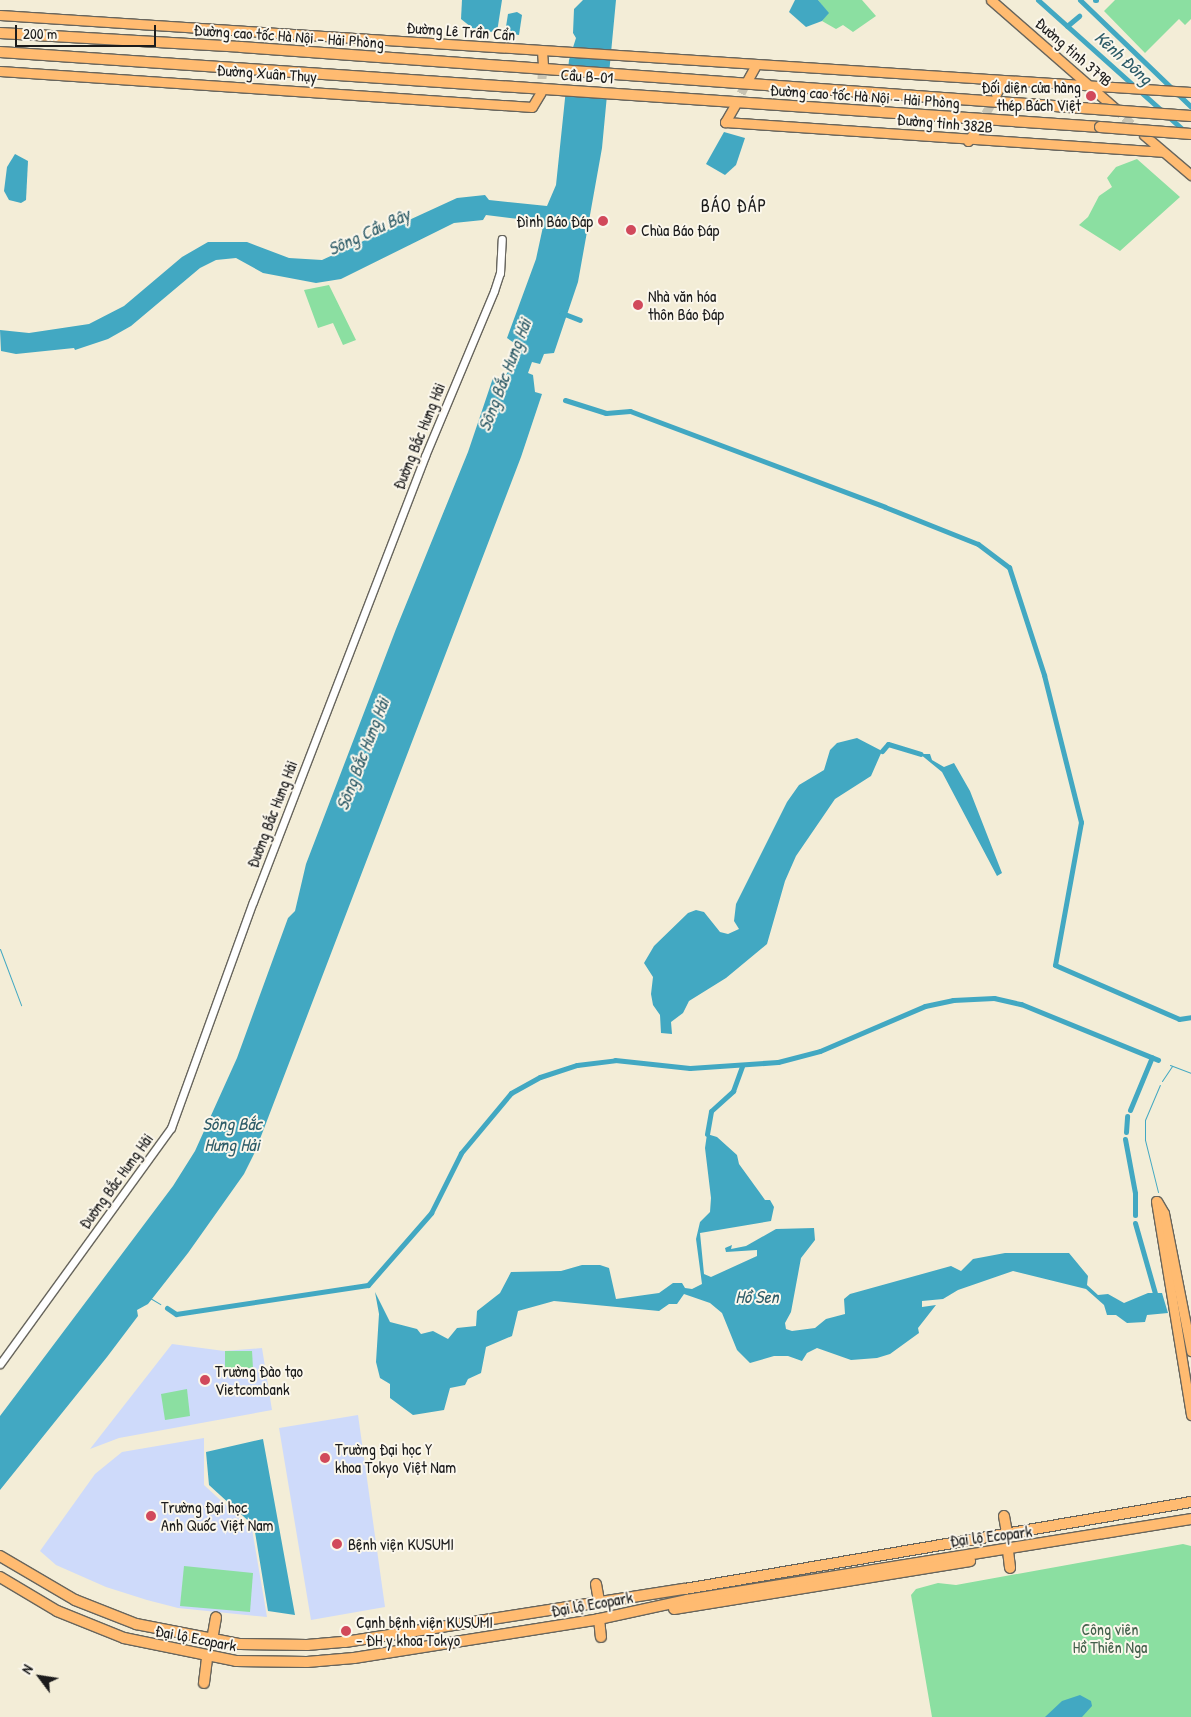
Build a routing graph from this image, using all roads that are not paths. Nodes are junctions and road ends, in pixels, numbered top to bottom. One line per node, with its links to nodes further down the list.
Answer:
1 (991, 0): 9 (main road, Đường tỉnh 379B)
2 (0, 15): 4 (main road, Đường Lê Trần Cẩn)
3 (0, 33): 7 (highway, Đường cao tốc Hà Nội – Hải Phòng)
4 (542, 51): 6 (main road, Đường Lê Trần Cẩn); 7 (main road)
5 (0, 53): 15 (highway, Đường cao tốc Hà Nội – Hải Phòng)
6 (756, 65): 11 (main road); 12 (main road)
7 (544, 68): 10 (highway, Cầu B-01)
8 (0, 71): 15 (main road, Đường Xuân Thụy)
9 (1074, 73): 13 (main road); 14 (main road, Đường tỉnh 379B)
10 (629, 75): 21 (highway, Đường cao tốc Hà Nội - Hải Phòng, bridge)
11 (747, 81)
12 (1003, 81): 13 (main road); 18 (main road)
13 (1066, 84): 14 (main road)
14 (1090, 86): 16 (main road); 20 (main road, Đường tỉnh 379B)
15 (543, 90): 17 (highway, Cầu B-01)
16 (1186, 92)
17 (628, 94): 23 (highway, Đường cao tốc Hà Nội - Hải Phòng, bridge)
18 (996, 94)
19 (735, 105): 25 (main road, Đường tỉnh 382B)
20 (1115, 108)
21 (1191, 116)
22 (978, 126): 25 (main road)
23 (1191, 134)
24 (1144, 135): 26 (main road)
25 (968, 141): 26 (main road, Đường tỉnh 382B)
26 (1162, 152): 27 (main road)
27 (1191, 175)
28 (502, 239): 30 (street, Đường Bắc Hưng Hải)
29 (1191, 1352): 31 (main road)
30 (0, 1364)
31 (1191, 1415)
32 (1191, 1502): 35 (highway, Đại lộ Ecopark)
33 (1004, 1516): 35 (highway)
34 (1191, 1519): 37 (highway, Đại lộ Ecopark)
35 (1007, 1533): 36 (highway, Đại lộ Ecopark)
36 (987, 1537): 43 (highway, Đại lộ Ecopark); 43 (highway)
37 (1008, 1550): 38 (highway, Đại lộ Ecopark); 40 (highway)
38 (992, 1553): 46 (highway, Đại lộ Ecopark); 46 (highway)
39 (0, 1556): 49 (highway, Đại lộ Ecopark)
40 (1010, 1568)
41 (4, 1580): 50 (highway, Đại lộ Ecopark)
42 (596, 1584): 44 (highway)
43 (619, 1598): 44 (highway, Đại lộ Ecopark)
44 (599, 1601): 49 (highway, Đại lộ Ecopark)
45 (216, 1617): 49 (highway)
46 (613, 1617): 47 (highway, Đại lộ Ecopark)
47 (599, 1619): 48 (highway); 50 (highway, Đại lộ Ecopark)
48 (601, 1637)
49 (212, 1640)
50 (207, 1657): 51 (highway)
51 (204, 1683)

